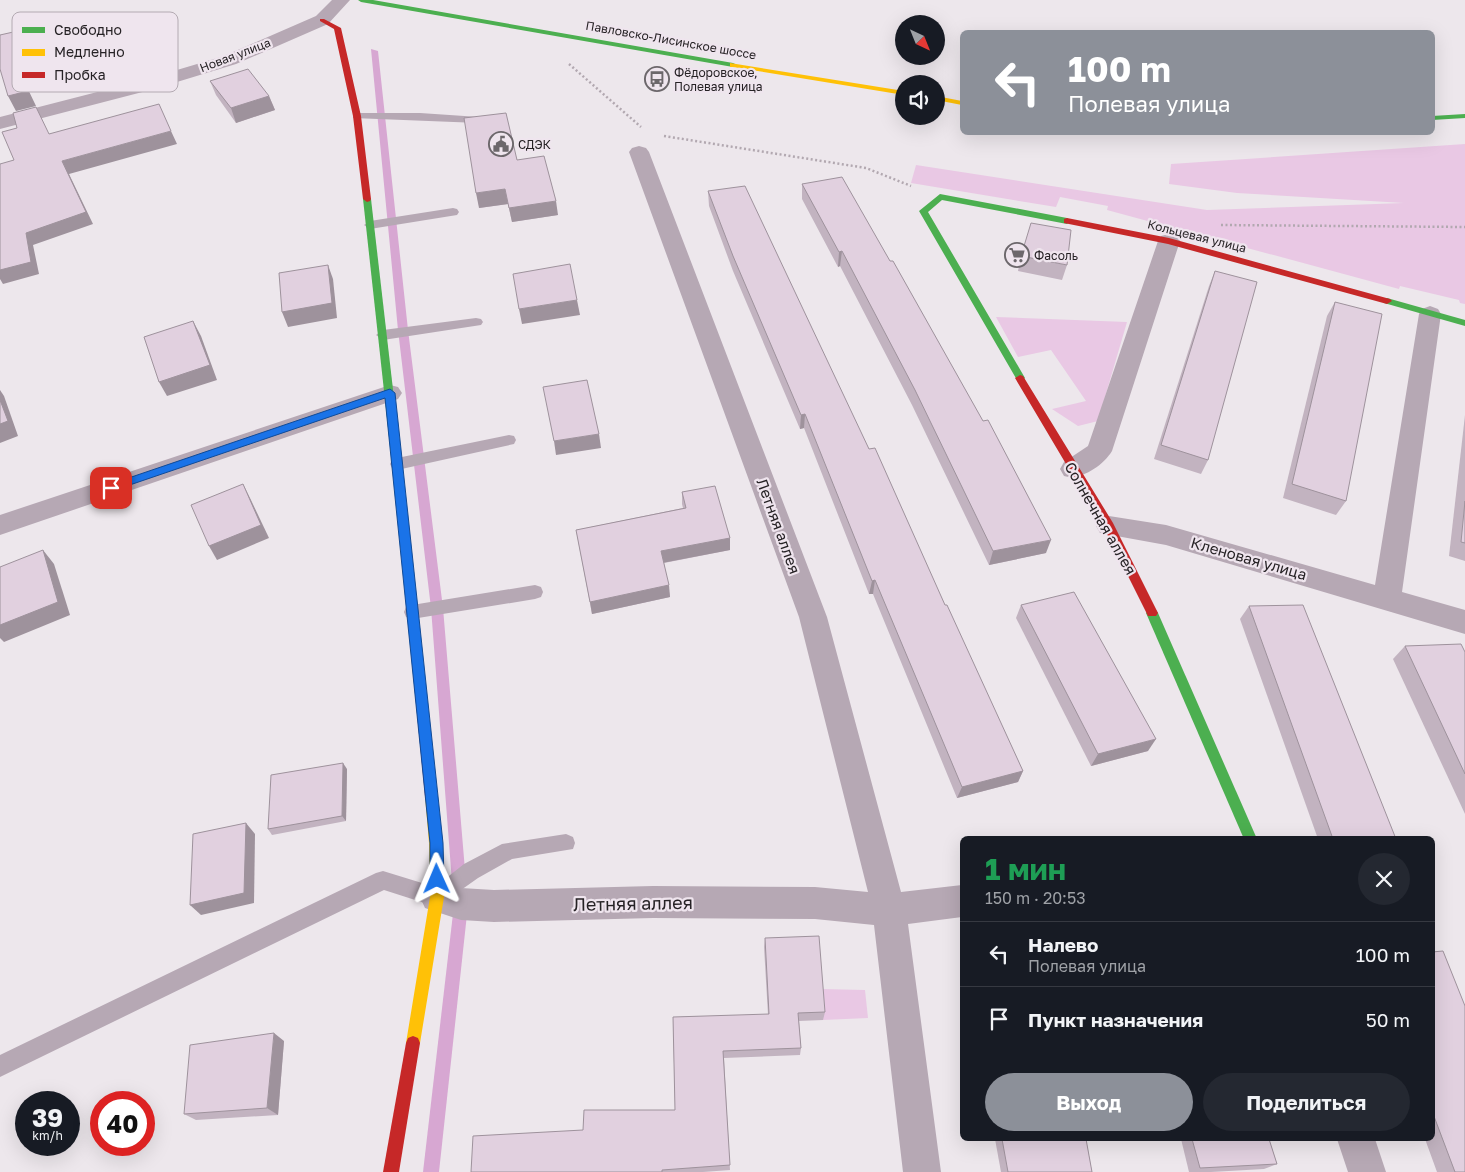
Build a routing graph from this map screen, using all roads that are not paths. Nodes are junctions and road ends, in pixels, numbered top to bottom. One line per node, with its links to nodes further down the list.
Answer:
1 (342, 0): 3 (street)
2 (361, 0): 6 (street, Павловско-Лисинское шоссе)
3 (322, 20): 4 (street, Новая улица); 9 (street)
4 (178, 76)
5 (120, 92): 13 (street, Новая улица)
6 (895, 92)
7 (945, 100): 8 (street)
8 (960, 103)
9 (357, 116): 12 (lane); 17 (street)
10 (1465, 116): 11 (street)
11 (1435, 118)
12 (478, 120)
13 (0, 123)
14 (645, 139): 37 (street, Летняя аллея)
15 (940, 197): 18 (street, Кольцевая улица); 26 (street, Солнечная аллея)
16 (453, 212): 17 (lane)
17 (370, 225): 22 (street)
18 (1169, 241): 19 (street, Кольцевая улица); 26 (street)
19 (1430, 314): 21 (street, Кольцевая улица); 30 (street)
20 (476, 322): 22 (lane)
21 (1465, 323)
22 (383, 335): 23 (street)
23 (390, 393): 25 (street); 27 (street)
24 (509, 440): 25 (lane)
25 (397, 464): 31 (street)
26 (1073, 469): 28 (street, Солнечная аллея)
27 (0, 525)
28 (1109, 526): 30 (street, Кленовая улица); 33 (street, Солнечная аллея)
29 (535, 592): 31 (lane)
30 (1387, 598): 32 (street, Кленовая улица)
31 (412, 612): 35 (street)
32 (1465, 622)
33 (1250, 836)
34 (566, 843): 35 (lane)
35 (437, 897): 37 (street, Летняя аллея); 38 (lane); 40 (street)
36 (960, 901): 37 (street, Летняя аллея)
37 (890, 910): 41 (street, Летняя аллея)
38 (0, 1066)
39 (1357, 1141): 42 (street)
40 (391, 1172)
41 (922, 1172)
42 (1367, 1172)

